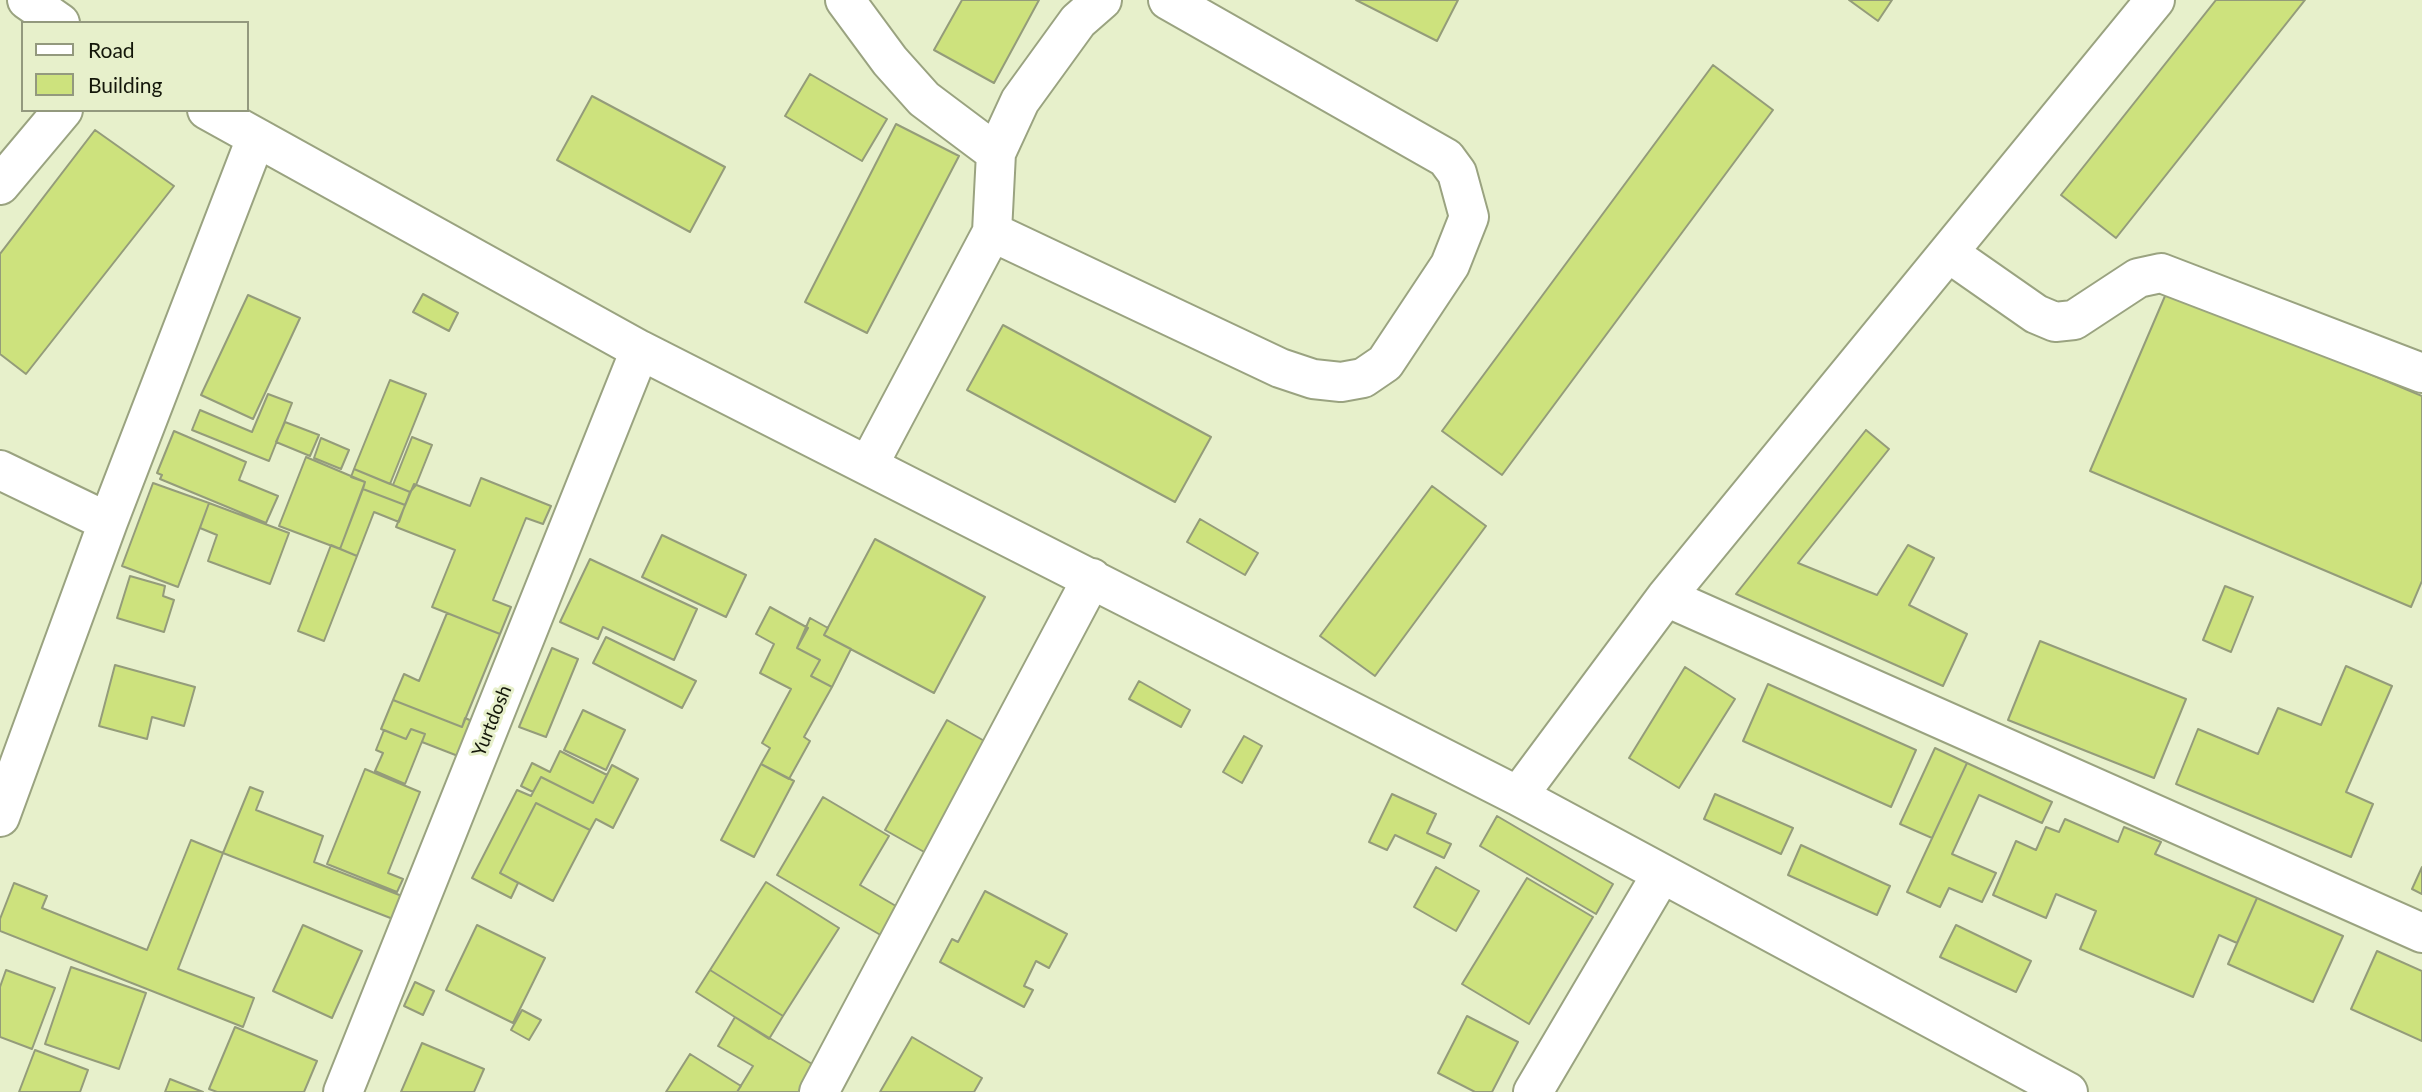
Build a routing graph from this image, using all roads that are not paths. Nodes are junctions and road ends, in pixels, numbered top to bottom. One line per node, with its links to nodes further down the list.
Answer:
1 (26, 0): 6 (street)
2 (845, 0): 10 (street)
3 (1102, 0): 10 (street)
4 (1168, 0): 12 (street)
5 (2155, 0): 13 (street)
6 (57, 21)
7 (61, 112): 11 (street)
8 (210, 112): 9 (street)
9 (256, 138): 14 (street); 18 (street)
10 (996, 153): 12 (street)
11 (0, 185)
12 (992, 232): 16 (street)
13 (1950, 254): 15 (street); 20 (street)
14 (640, 350): 16 (street); 25 (street, Yurtdosh)
15 (2422, 373)
16 (869, 464): 19 (street)
17 (0, 470): 18 (street)
18 (108, 522): 22 (street)
19 (1092, 578): 21 (street); 26 (street)
20 (1666, 597): 21 (street); 24 (street)
21 (1518, 796): 23 (street)
22 (0, 817)
23 (1661, 876): 27 (street); 28 (street)
24 (2422, 933)
25 (343, 1092)
26 (819, 1092)
27 (1533, 1092)
28 (2068, 1092)

